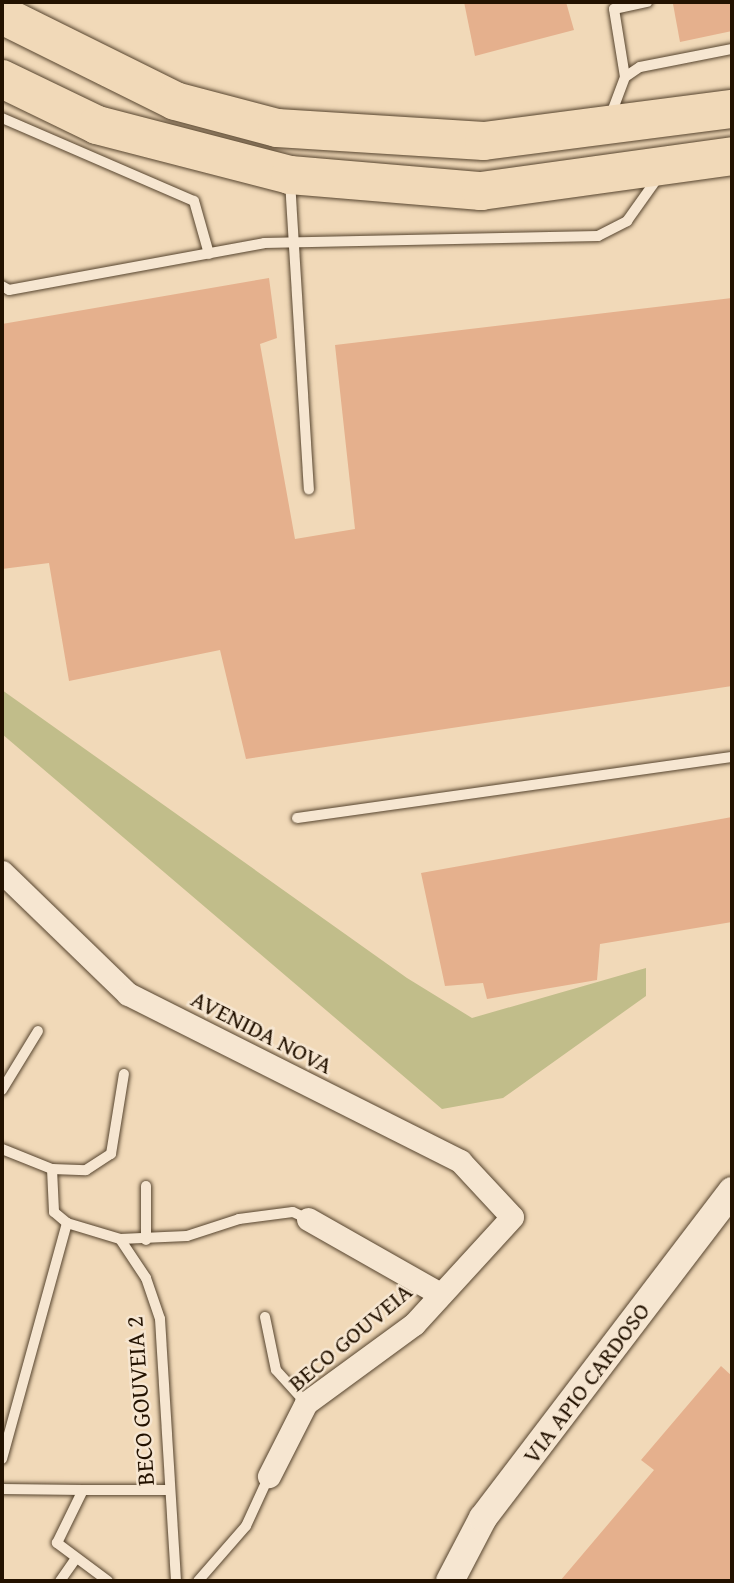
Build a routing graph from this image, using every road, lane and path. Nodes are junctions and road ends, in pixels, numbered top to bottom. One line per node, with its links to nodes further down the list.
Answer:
1 (647, 2): 4 (lane)
2 (2, 15): 8 (highway)
3 (732, 49): 4 (lane)
4 (625, 77): 8 (lane)
5 (2, 79): 11 (highway)
6 (732, 109): 8 (highway)
7 (2, 118): 13 (lane)
8 (605, 128)
9 (732, 156): 10 (highway)
10 (664, 169): 11 (highway); 12 (lane)
11 (290, 175): 12 (lane)
12 (292, 243): 13 (lane); 15 (lane)
13 (209, 254): 14 (lane)
14 (2, 286)
15 (309, 489)
16 (732, 757): 17 (lane)
17 (297, 818)
18 (2, 872): 26 (street, AVENIDA NOVA)
19 (38, 1031): 21 (lane)
20 (124, 1074): 23 (lane)
21 (2, 1090)
22 (2, 1149): 23 (lane)
23 (52, 1169): 28 (lane)
24 (146, 1186): 30 (lane)
25 (732, 1191): 44 (street, VIA APIO CARDOSO)
26 (512, 1217): 31 (street, BECO GOUVEIA)
27 (308, 1219): 30 (lane); 31 (street)
28 (67, 1223): 29 (lane); 34 (lane)
29 (120, 1239): 30 (lane); 38 (lane, BECO GOUVEIA 2)
30 (146, 1240)
31 (440, 1294): 33 (street, BECO GOUVEIA)
32 (265, 1317): 33 (lane)
33 (306, 1404): 35 (street, BECO GOUVEIA)
34 (2, 1460)
35 (269, 1476): 43 (lane, BECO GOUVEIA)
36 (2, 1489): 37 (lane)
37 (83, 1490): 38 (lane); 39 (lane)
38 (166, 1490): 42 (lane, BECO GOUVEIA 2)
39 (76, 1558): 40 (lane); 41 (lane)
40 (60, 1581)
41 (108, 1581)
42 (176, 1581)
43 (198, 1581)
44 (450, 1581)

